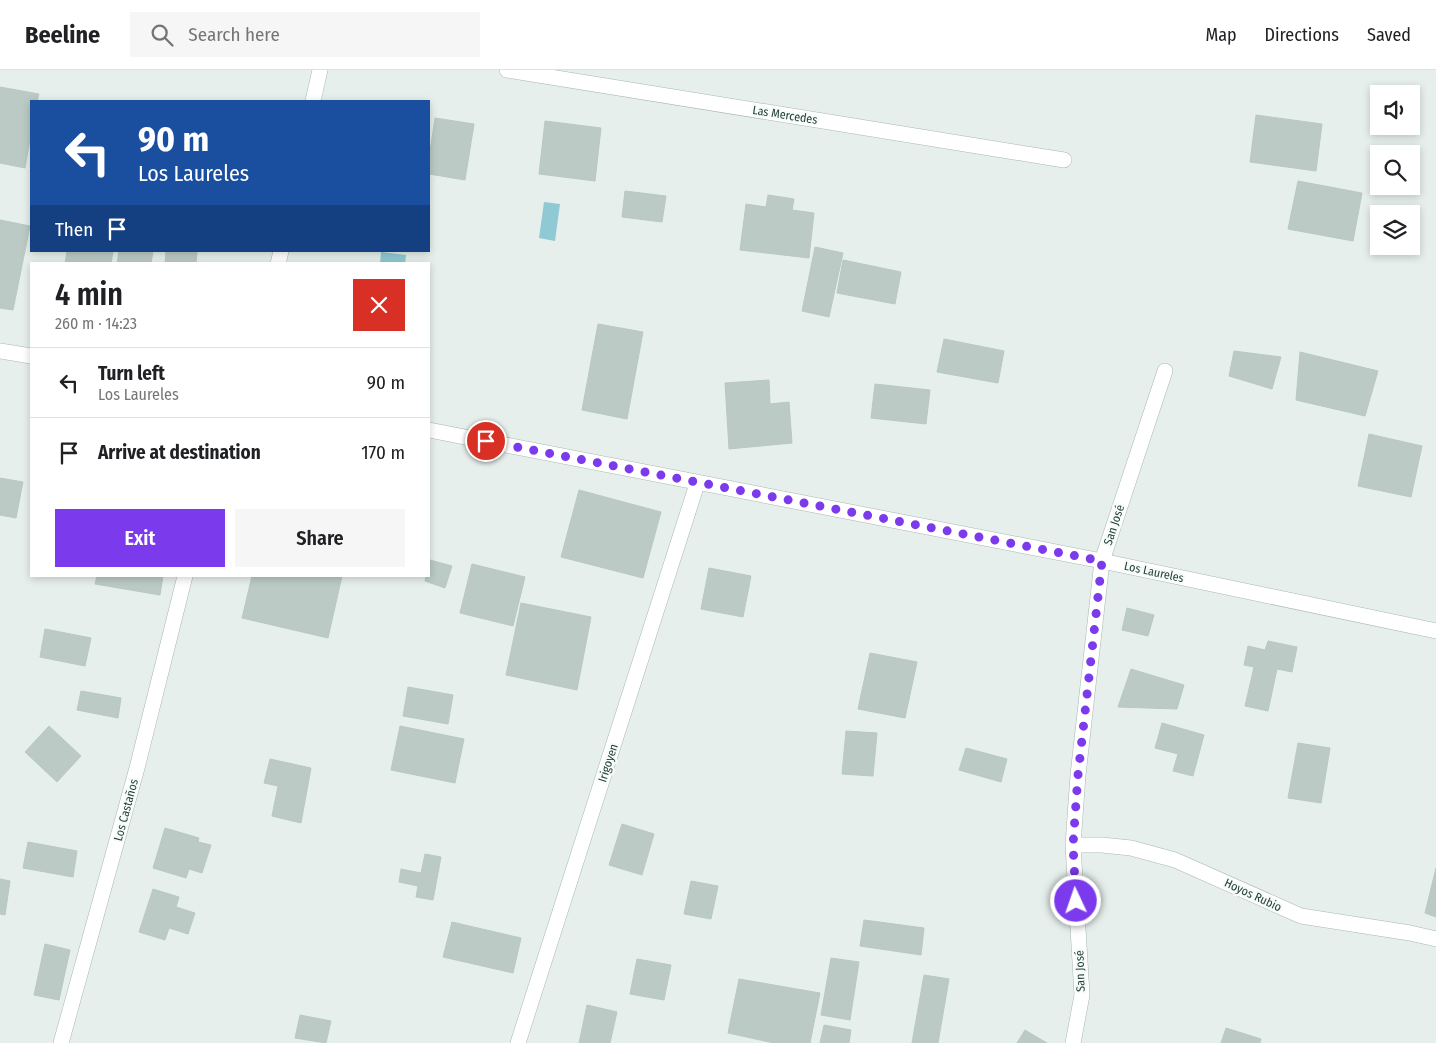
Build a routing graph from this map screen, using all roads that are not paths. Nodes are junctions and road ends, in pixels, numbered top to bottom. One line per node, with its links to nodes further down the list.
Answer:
1 (320, 70): 3 (street)
2 (507, 70): 4 (street, Las Mercedes)
3 (314, 100)
4 (1064, 160)
5 (0, 351): 6 (street)
6 (30, 356)
7 (1165, 370): 10 (street, San José)
8 (430, 430): 9 (street, Los Laureles)
9 (697, 484): 10 (street, Los Laureles); 16 (street, Irigoyen)
10 (1102, 561): 12 (street, Los Laureles); 13 (street, San José)
11 (185, 577): 15 (street, Los Castaños)
12 (1436, 631)
13 (1073, 845): 14 (street, Hoyos Rubio); 17 (street, San José)
14 (1436, 939)
15 (61, 1043)
16 (518, 1043)
17 (1073, 1043)

